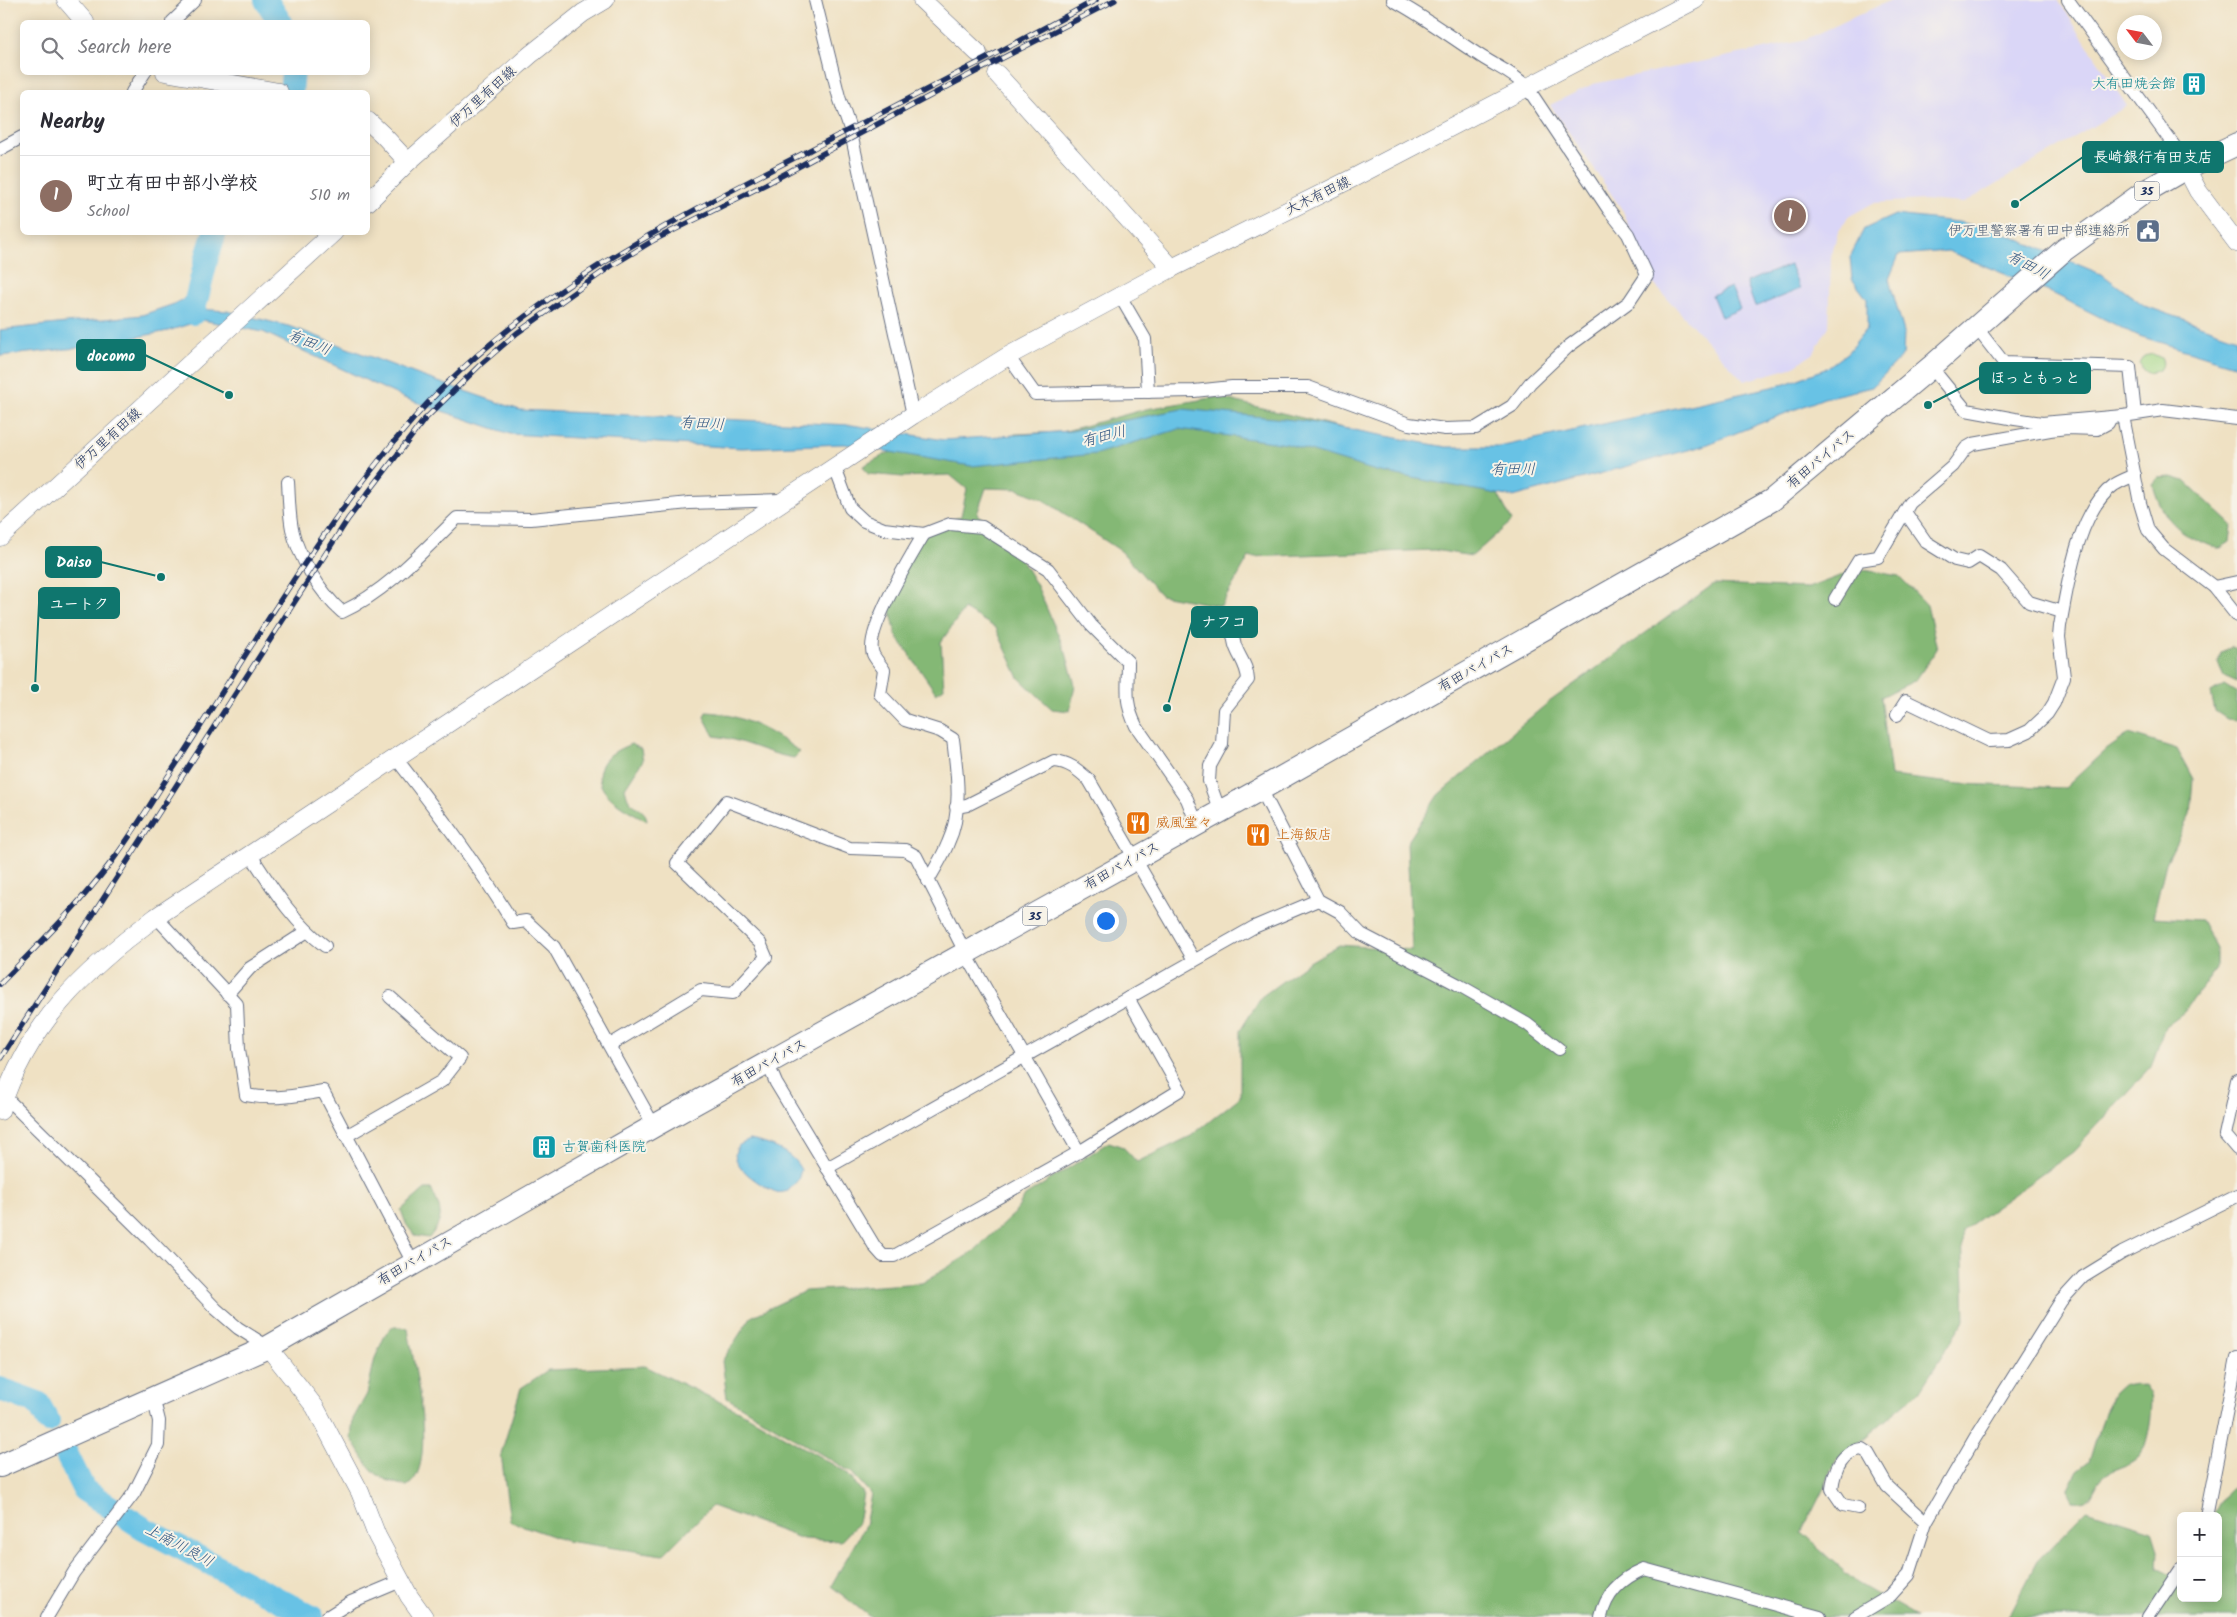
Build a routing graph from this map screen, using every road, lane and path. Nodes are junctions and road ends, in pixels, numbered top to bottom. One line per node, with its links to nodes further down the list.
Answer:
1 (66, 0): 9 (street)
2 (195, 0): 10 (street)
3 (605, 0): 22 (street, 伊万里有田線)
4 (815, 0): 33 (street)
5 (922, 0): 11 (street)
6 (1393, 0): 15 (street)
7 (1695, 0): 15 (street, 大木有田線)
8 (2068, 0): 23 (street)
9 (83, 20)
10 (174, 20)
11 (978, 53)
12 (997, 74): 27 (street)
13 (143, 75): 16 (street)
14 (182, 75): 17 (street)
15 (1527, 87): 27 (street, 大木有田線); 32 (street)
16 (133, 90)
17 (268, 90)
18 (370, 123): 22 (street)
19 (20, 138): 21 (street)
20 (2237, 144): 23 (highway, 有田バイパス / 35)
21 (0, 149)
22 (408, 162): 24 (street, 伊万里有田線)
23 (2186, 168): 26 (street); 29 (highway, 有田バイパス / 35)
24 (370, 200)
25 (331, 235): 42 (street, 伊万里有田線)
26 (2237, 243)
27 (1172, 268): 28 (street, 大木有田線)
28 (1120, 296): 30 (street, 大木有田線); 32 (street)
29 (1976, 327): 31 (highway, 有田バイパス / 35); 34 (street)
30 (1008, 356): 32 (street); 33 (street, 大木有田線)
31 (1931, 367): 34 (street); 51 (highway, 有田バイパス / 35)
32 (1148, 392)
33 (913, 415): 36 (street, 大木有田線)
34 (2123, 416): 35 (street); 37 (street); 40 (street)
35 (2237, 419)
36 (835, 468): 39 (street, 大木有田線); 41 (street)
37 (2135, 475): 44 (street); 46 (street)
38 (288, 482): 39 (street)
39 (782, 500): 50 (street, 大木有田線)
40 (1905, 512): 45 (street); 46 (street)
41 (924, 534): 52 (street); 54 (street)
42 (0, 537)
43 (2237, 582): 44 (street)
44 (2214, 587): 47 (street)
45 (1834, 599)
46 (2062, 612): 49 (street)
47 (2237, 616)
48 (1234, 625): 53 (street)
49 (1897, 715)
50 (395, 757): 55 (street, 大木有田線); 67 (street)
51 (1260, 789): 53 (highway, 有田バイパス / 35); 58 (street)
52 (956, 807): 56 (street); 57 (street)
53 (1220, 812): 54 (highway, 有田バイパス / 35)
54 (1199, 823): 56 (highway, 有田バイパス / 35)
55 (250, 854): 59 (street, 大木有田線); 60 (street)
56 (1135, 859): 62 (highway, 有田バイパス / 35); 63 (street)
57 (928, 881): 62 (street); 67 (street)
58 (1318, 900): 63 (street); 68 (street)
59 (156, 917): 64 (street); 72 (street, 大木有田線)
60 (306, 932): 61 (street); 64 (street)
61 (325, 946)
62 (966, 954): 69 (street); 70 (highway, 有田バイパス / 35)
63 (1194, 960): 66 (street)
64 (227, 994): 74 (street)
65 (390, 997): 74 (street)
66 (1128, 998): 69 (street); 76 (street)
67 (610, 1045): 73 (street)
68 (1559, 1049)
69 (1024, 1056): 76 (street); 77 (street)
70 (768, 1064): 73 (highway, 有田バイパス / 35); 77 (street)
71 (2237, 1080): 75 (street)
72 (2, 1104): 80 (street)
73 (654, 1126): 79 (highway, 有田バイパス / 35)
74 (346, 1136): 79 (street)
75 (2237, 1149)
76 (1079, 1152): 77 (street)
77 (826, 1168)
78 (2237, 1196): 86 (street)
79 (413, 1262): 80 (highway, 有田バイパス / 35)
80 (268, 1347): 82 (highway, 有田バイパス / 35); 88 (street)
81 (2237, 1358): 85 (street)
82 (150, 1398): 83 (highway, 有田バイパス / 35); 89 (street)
83 (0, 1466)
84 (1858, 1508): 86 (street)
85 (2207, 1512)
86 (1926, 1522): 94 (street)
87 (2177, 1575): 95 (street)
88 (401, 1581): 90 (street); 91 (street)
89 (47, 1617)
90 (327, 1617)
91 (424, 1617)
92 (1601, 1617): 93 (street)
93 (1820, 1617)
94 (1855, 1617)
95 (2149, 1617)

